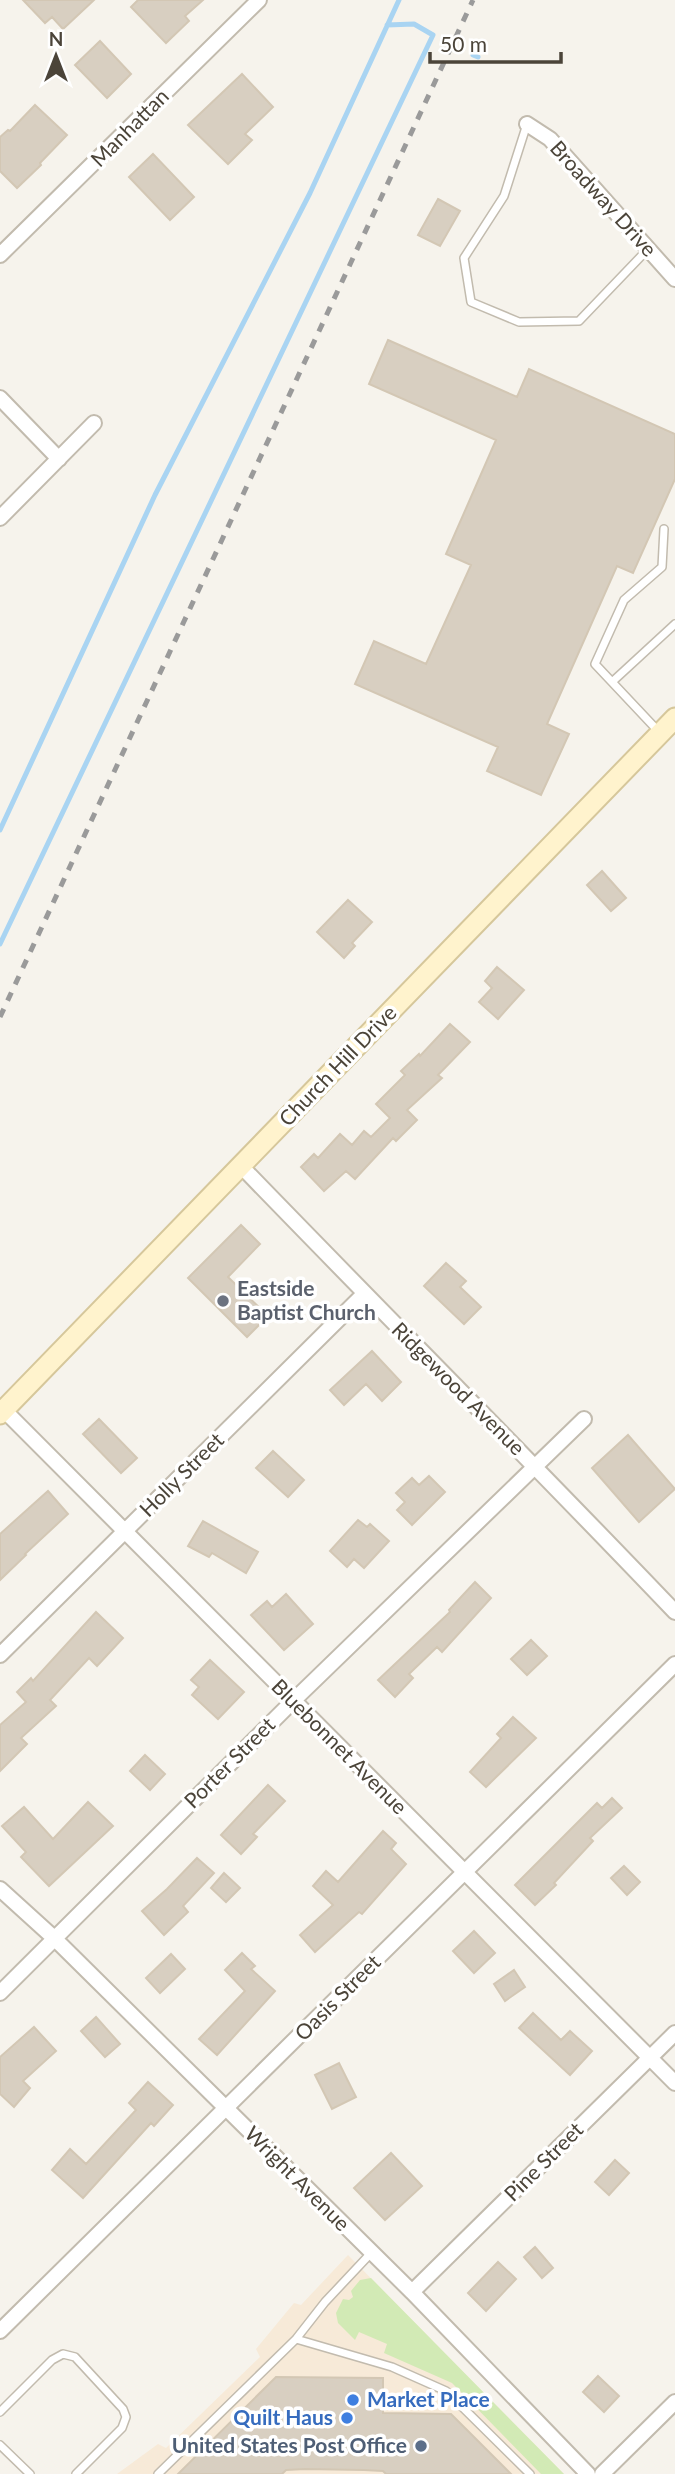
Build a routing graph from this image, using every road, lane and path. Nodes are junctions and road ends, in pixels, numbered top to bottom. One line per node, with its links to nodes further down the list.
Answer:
1 (259, 0): 4 (street, Manhattan)
2 (527, 124): 3 (street, Broadway Drive); 3 (lane)
3 (648, 248): 5 (street, Broadway Drive)
4 (0, 255)
5 (675, 279)
6 (0, 398): 8 (street)
7 (94, 423): 8 (street)
8 (59, 459): 9 (street)
9 (0, 518)
10 (664, 529): 12 (lane)
11 (675, 624): 12 (lane)
12 (612, 681): 14 (lane)
13 (675, 718): 14 (street, Church Hill Drive)
14 (660, 733): 15 (street, Church Hill Drive)
15 (241, 1166): 16 (street, Ridgewood Avenue); 17 (street, Church Hill Drive)
16 (364, 1294): 19 (street, Ridgewood Avenue); 20 (street, Holly Street)
17 (2, 1412): 20 (street, Bluebonnet Avenue)
18 (584, 1419): 19 (street, Porter Street)
19 (536, 1466): 21 (street, Ridgewood Avenue); 24 (street, Porter Street)
20 (127, 1530): 22 (street, Holly Street); 24 (street, Bluebonnet Avenue)
21 (675, 1612)
22 (0, 1655)
23 (675, 1664): 25 (street, Oasis Street)
24 (293, 1701): 25 (street, Bluebonnet Avenue); 27 (street, Porter Street)
25 (464, 1873): 30 (street, Bluebonnet Avenue); 32 (street, Oasis Street)
26 (0, 1889): 27 (street, Wright Avenue)
27 (54, 1938): 28 (street, Porter Street); 32 (street, Wright Avenue)
28 (0, 1993)
29 (675, 2033): 30 (street, Pine Street)
30 (650, 2057): 31 (street, Bluebonnet Avenue); 34 (street, Pine Street)
31 (675, 2083)
32 (226, 2109): 33 (street, Wright Avenue); 35 (street, Oasis Street)
33 (372, 2252): 34 (street, Wright Avenue); 36 (lane)
34 (412, 2292): 44 (street, Wright Avenue)
35 (0, 2331)
36 (296, 2339): 42 (lane); 43 (lane)
37 (675, 2402): 45 (street)
38 (0, 2412): 41 (lane)
39 (0, 2445): 40 (lane)
40 (30, 2474)
41 (76, 2474)
42 (158, 2474)
43 (530, 2474)
44 (588, 2474)
45 (602, 2474)

